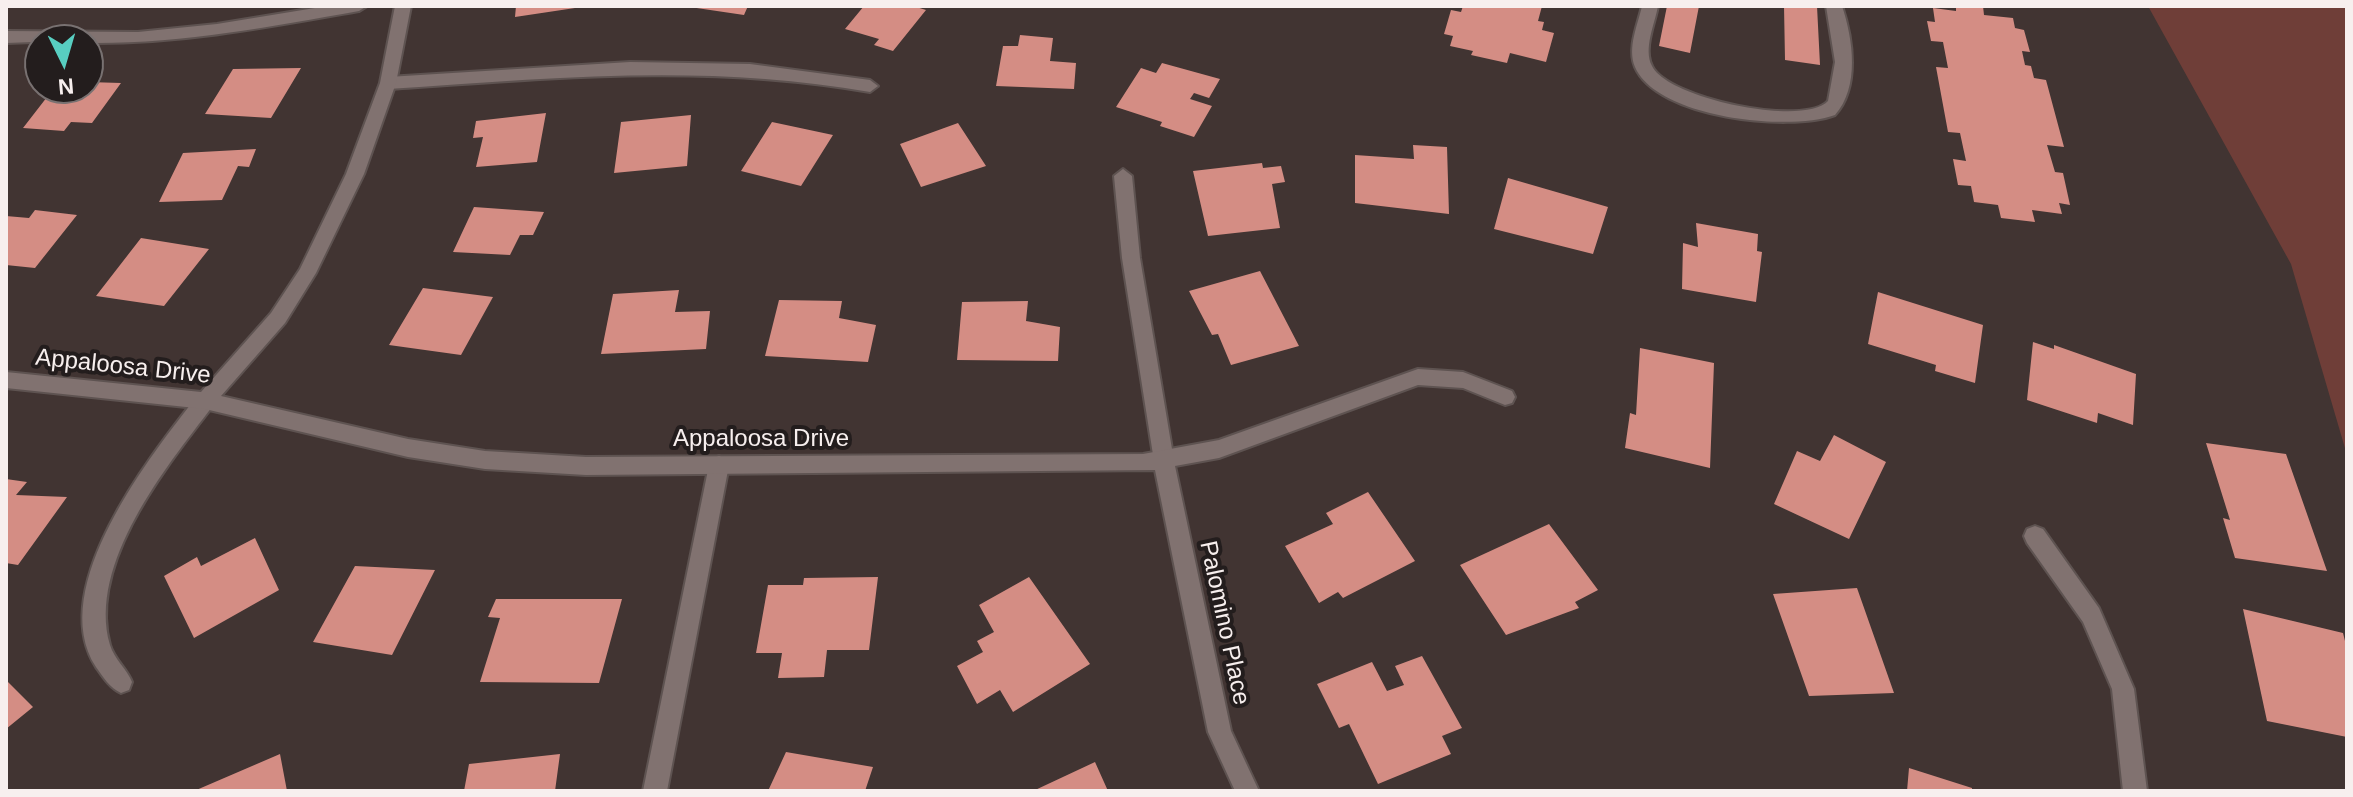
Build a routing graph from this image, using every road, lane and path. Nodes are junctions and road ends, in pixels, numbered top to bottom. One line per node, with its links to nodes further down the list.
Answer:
1 (359, 6): 5 (street)
2 (403, 6): 6 (street)
3 (1650, 6): 4 (street)
4 (1834, 6)
5 (6, 37)
6 (388, 83): 7 (street); 11 (street)
7 (870, 86)
8 (1123, 176): 12 (street, Palomino Place)
9 (6, 380): 11 (street, Appaloosa Drive)
10 (1505, 397): 12 (street, Appaloosa Drive)
11 (205, 401): 13 (street, Appaloosa Drive); 15 (street)
12 (1164, 461): 13 (street, Appaloosa Drive); 17 (street, Palomino Place)
13 (719, 465): 16 (street)
14 (2035, 536): 18 (street)
15 (121, 682)
16 (655, 791)
17 (1247, 791)
18 (2135, 791)

